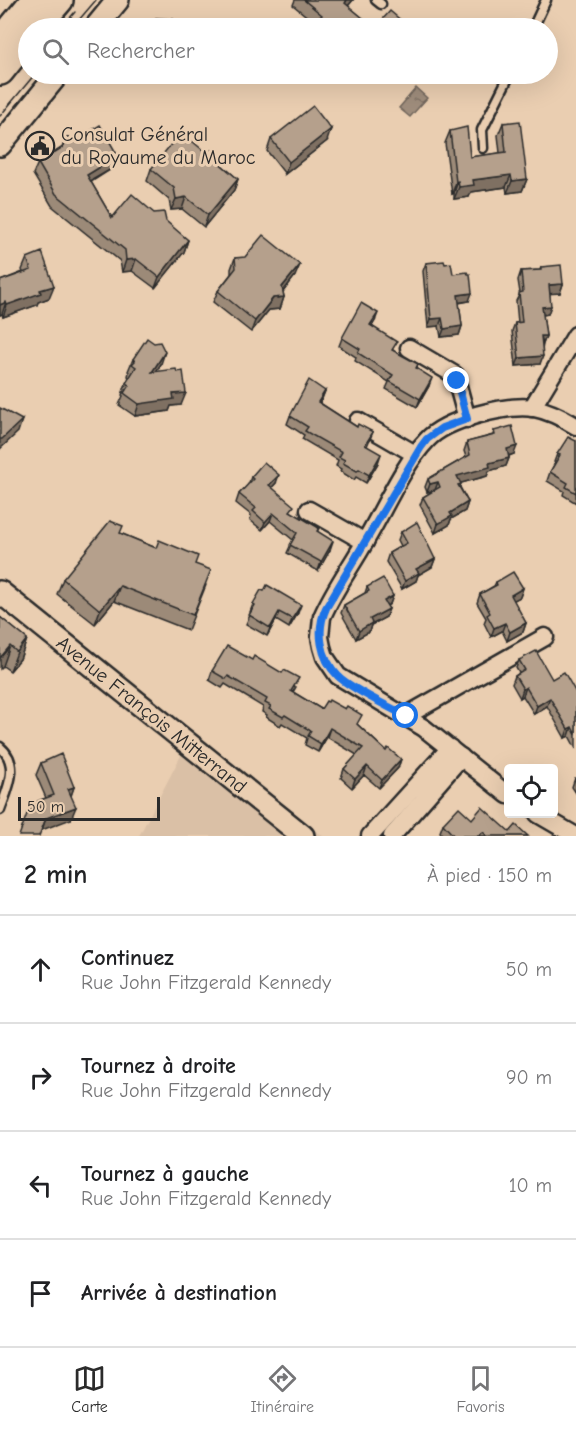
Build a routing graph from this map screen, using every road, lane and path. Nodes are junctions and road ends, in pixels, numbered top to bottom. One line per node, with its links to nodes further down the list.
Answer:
1 (35, 0): 5 (main road)
2 (59, 0): 6 (main road)
3 (118, 0): 7 (street)
4 (546, 0): 8 (lane)
5 (20, 18)
6 (44, 18)
7 (103, 18)
8 (538, 18)
9 (18, 21): 10 (main road)
10 (0, 43)
11 (18, 48): 12 (main road)
12 (0, 71)
13 (50, 84): 15 (street)
14 (505, 84): 16 (lane)
15 (0, 145)
16 (483, 148)
17 (576, 334): 19 (street)
18 (410, 348): 20 (street)
19 (532, 408): 20 (street); 22 (street)
20 (467, 419): 23 (street)
21 (358, 422): 23 (street)
22 (576, 426)
23 (415, 454): 25 (street)
24 (309, 510): 25 (street)
25 (365, 542): 28 (street)
26 (0, 592): 34 (street, Avenue François Mitterrand)
27 (545, 637): 28 (street)
28 (406, 716): 30 (street)
29 (0, 747): 32 (lane)
30 (455, 752): 31 (street); 35 (street); 36 (street)
31 (504, 792)
32 (0, 810)
33 (546, 818): 37 (street)
34 (303, 836)
35 (370, 836)
36 (392, 836)
37 (576, 836)

